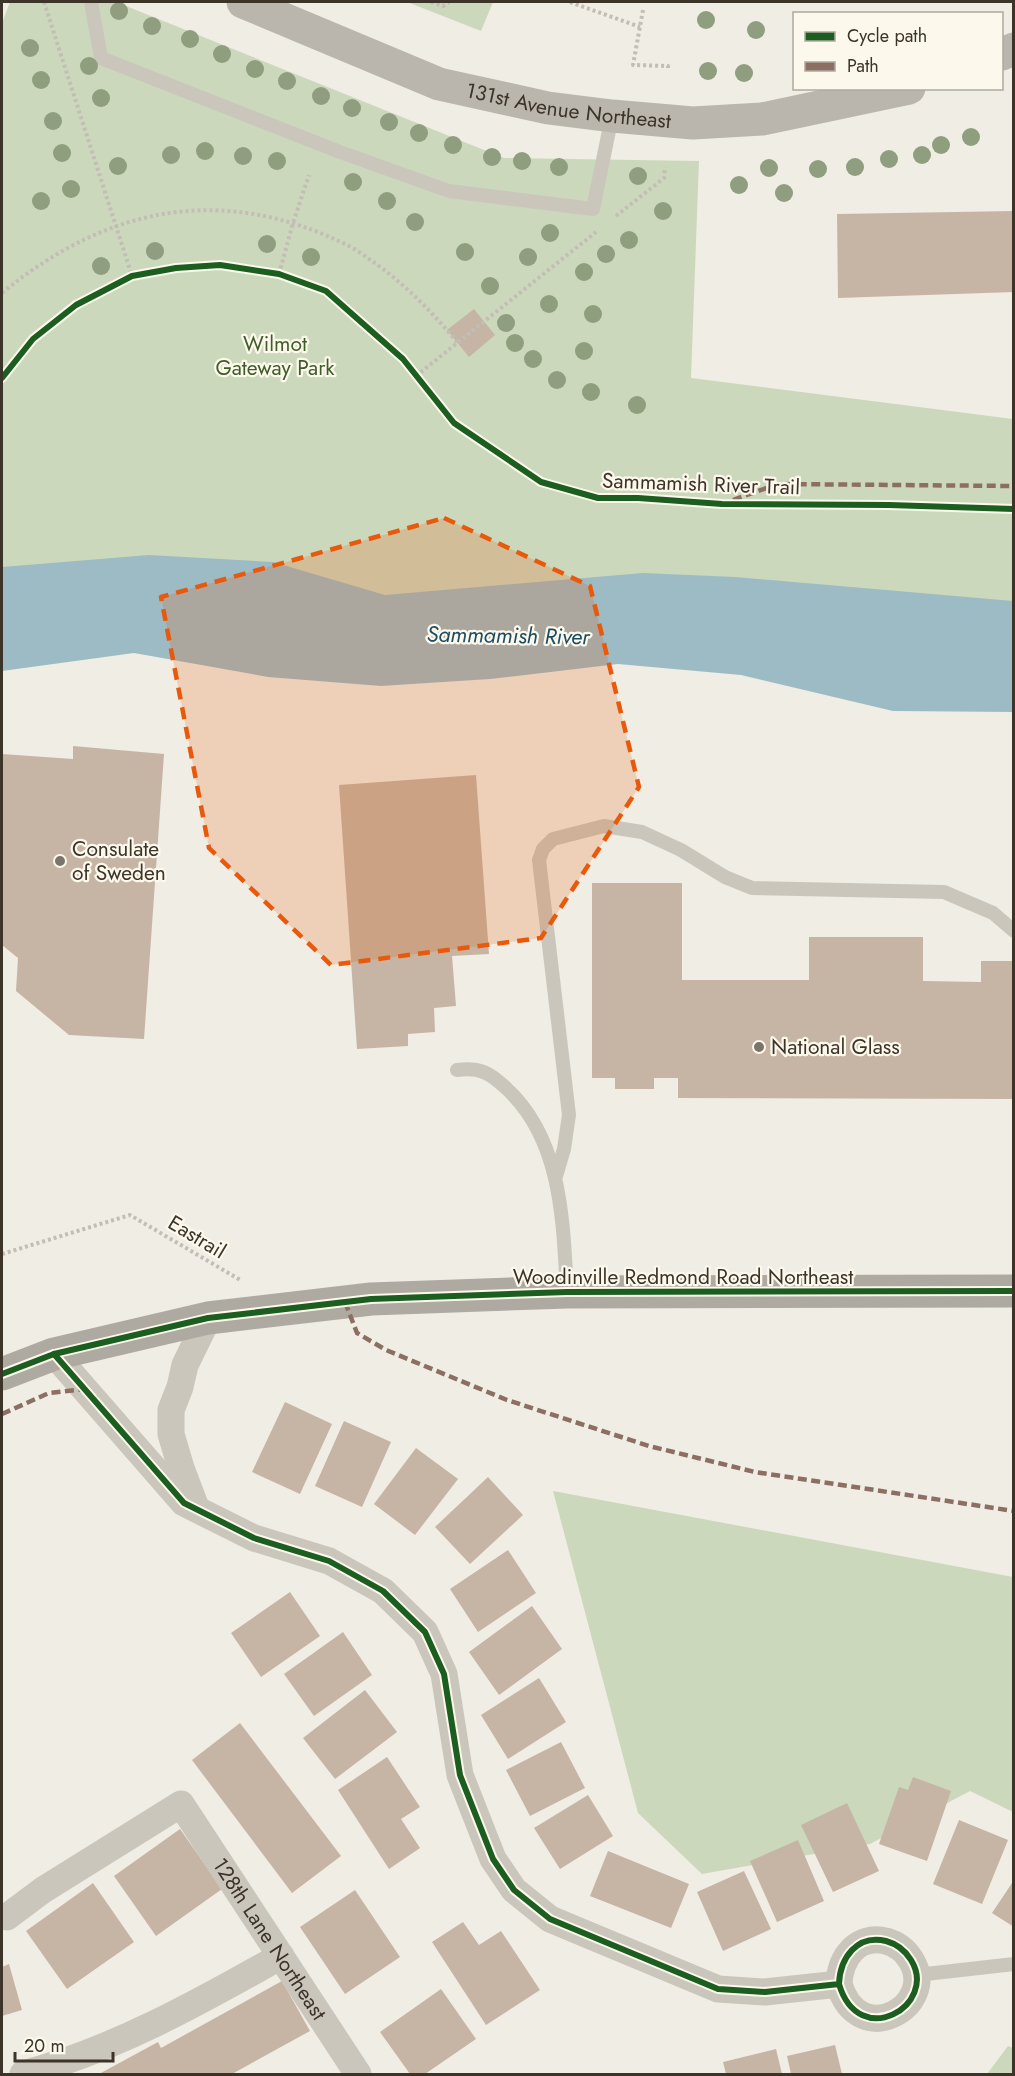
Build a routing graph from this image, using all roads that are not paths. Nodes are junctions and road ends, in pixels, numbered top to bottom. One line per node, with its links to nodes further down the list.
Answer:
1 (91, 2): 4 (lane)
2 (243, 2): 4 (main road, 131st Avenue Northeast)
3 (900, 90): 4 (main road, 131st Avenue Northeast)
4 (612, 116)
5 (1014, 932): 7 (lane)
6 (457, 1070): 7 (lane)
7 (556, 1176): 9 (lane)
8 (1014, 1291): 9 (main road, Woodinville Redmond Road Northeast)
9 (567, 1292): 10 (main road, Woodinville Redmond Road Northeast)
10 (208, 1318): 11 (main road, Woodinville Redmond Road Northeast); 13 (street)
11 (54, 1353): 12 (main road, Woodinville Redmond Road Northeast); 13 (street)
12 (2, 1374)
13 (197, 1509): 18 (street)
14 (7, 1917): 15 (street, 128th Lane Northeast)
15 (281, 1956): 19 (street); 20 (street, 128th Lane Northeast)
16 (1014, 1964): 17 (lane)
17 (917, 1975): 18 (street); 18 (street)
18 (839, 1984)
19 (23, 2074)
20 (358, 2074)

